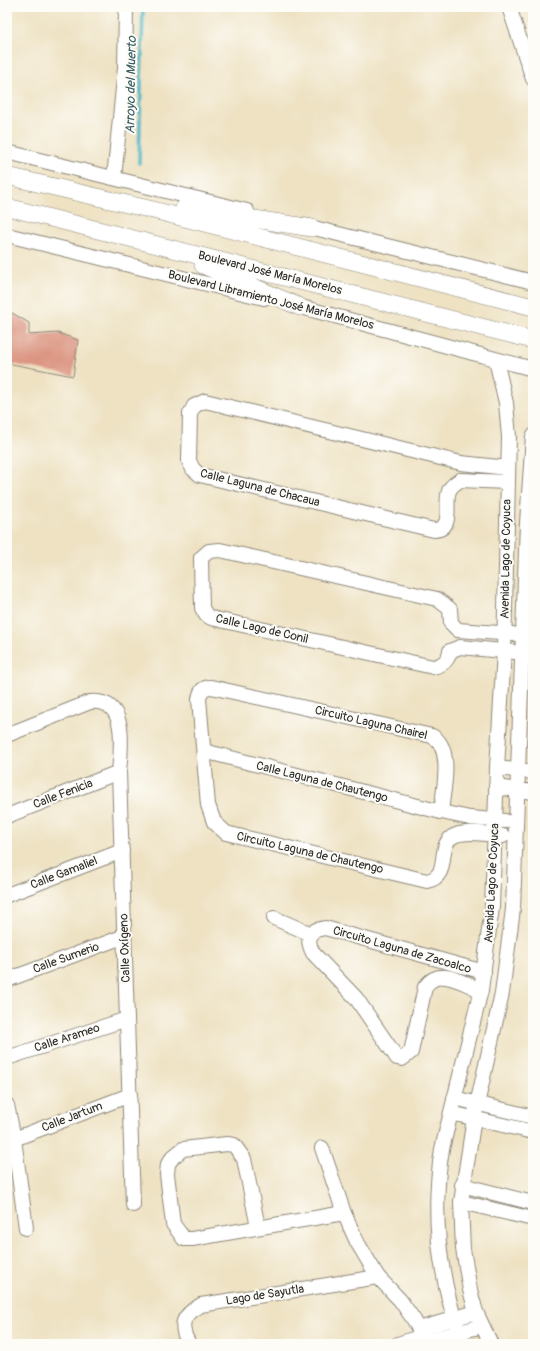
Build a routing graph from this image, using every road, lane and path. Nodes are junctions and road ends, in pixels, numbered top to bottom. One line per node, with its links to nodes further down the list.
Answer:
1 (126, 7): 6 (street)
2 (509, 7): 3 (street)
3 (533, 79)
4 (7, 152): 6 (street)
5 (7, 176): 8 (main road)
6 (114, 178): 9 (street)
7 (7, 207): 11 (main road, Boulevard José María Morelos)
8 (153, 210): 9 (main road); 14 (main road)
9 (312, 228): 12 (street)
10 (7, 235): 13 (street, Boulevard Libramiento José María Morelos)
11 (147, 242): 13 (main road); 15 (main road, Boulevard José María Morelos)
12 (533, 282)
13 (300, 307): 16 (street, Boulevard Libramiento José María Morelos)
14 (533, 307)
15 (533, 340)
16 (496, 360): 17 (street, Boulevard Libramiento José María Morelos); 18 (street, Avenida Lago de Coyuca)
17 (533, 369)
18 (509, 436): 19 (street, Avenida Lago de Coyuca); 21 (street, Avenida Lago de Coyuca)
19 (533, 437): 24 (street, Avenida Lago de Coyuca)
20 (461, 463): 21 (street, Calle Laguna de Chacaua); 22 (street); 22 (street, Calle Laguna de Chacaua)
21 (508, 468): 23 (street, Avenida Lago de Coyuca)
22 (460, 480): 23 (street)
23 (508, 482): 26 (street, Avenida Lago de Coyuca)
24 (530, 523): 25 (street, Avenida Lago de Coyuca)
25 (530, 538): 27 (street, Avenida Lago de Coyuca)
26 (505, 633): 27 (street, Calle Lago de Conil); 28 (street, Avenida Lago de Coyuca); 28 (street, Calle Lago de Conil)
27 (522, 635): 29 (street, Avenida Lago de Coyuca)
28 (504, 651): 29 (street, Calle Lago de Conil); 33 (street, Avenida Lago de Coyuca)
29 (522, 653): 34 (street, Avenida Lago de Coyuca)
30 (204, 688): 32 (street, Circuito Laguna de Chautengo); 40 (street, Circuito Laguna Chairel)
31 (7, 735): 35 (street, Calle Oxígeno)
32 (204, 751): 40 (street, Calle Laguna de Chautengo); 44 (street, Circuito Laguna de Chautengo)
33 (497, 768): 34 (street); 37 (street, Avenida Lago de Coyuca)
34 (518, 769): 36 (street); 38 (street, Avenida Lago de Coyuca)
35 (120, 772): 41 (street, Calle Fenicia); 46 (street, Calle Oxígeno)
36 (533, 772)
37 (496, 787): 38 (street); 42 (street, Avenida Lago de Coyuca)
38 (517, 790): 39 (street); 43 (street, Avenida Lago de Coyuca)
39 (533, 792)
40 (441, 812): 42 (street)
41 (7, 816)
42 (496, 820): 43 (street); 44 (street, Avenida Lago de Coyuca)
43 (516, 822): 45 (street, Avenida Lago de Coyuca)
44 (495, 835): 45 (street, Circuito Laguna de Chautengo); 51 (street, Avenida Lago de Coyuca)
45 (515, 837): 58 (street, Avenida Lago de Coyuca)
46 (122, 851): 47 (street, Calle Gamaliel); 50 (street, Calle Oxígeno)
47 (7, 895)
48 (274, 918): 49 (street)
49 (311, 934): 51 (street, Circuito Laguna de Zacoalco); 53 (street, Circuito Laguna de Zacoalco)
50 (125, 936): 52 (street, Calle Sumerio); 54 (street, Calle Oxígeno)
51 (484, 972): 53 (street, Avenida Lago de Coyuca)
52 (7, 980)
53 (481, 990): 57 (street, Avenida Lago de Coyuca)
54 (127, 1019): 55 (street, Calle Arameo); 56 (street, Calle Oxígeno)
55 (7, 1058)
56 (130, 1094): 64 (street, Calle Jartum); 69 (street, Calle Oxígeno)
57 (454, 1098): 58 (street); 60 (street, Avenida Lago de Coyuca)
58 (477, 1104): 61 (street); 62 (street, Avenida Lago de Coyuca)
59 (7, 1106): 64 (street)
60 (451, 1113): 62 (street); 76 (street, Avenida Lago de Coyuca)
61 (533, 1117)
62 (474, 1118): 63 (street); 66 (street, Avenida Lago de Coyuca)
63 (533, 1132)
64 (14, 1139): 73 (street)
65 (322, 1148): 70 (street)
66 (462, 1185): 67 (street, Avenida Lago de Coyuca); 68 (street)
67 (461, 1202): 71 (street); 75 (street, Avenida Lago de Coyuca)
68 (533, 1203)
69 (133, 1205)
70 (344, 1212): 72 (street); 74 (street)
71 (533, 1219)
72 (258, 1227): 72 (street)
73 (26, 1228)
74 (378, 1276): 78 (street); 80 (street, Lago de Sayutla)
75 (476, 1312): 76 (street); 77 (street, Avenida Lago de Coyuca)
76 (454, 1318): 78 (street); 79 (street, Avenida Lago de Coyuca)
77 (482, 1326): 79 (street); 82 (street, Avenida Lago de Coyuca)
78 (419, 1336): 79 (street); 81 (street)
79 (461, 1338)
80 (189, 1344)
81 (398, 1344)
82 (490, 1344)

